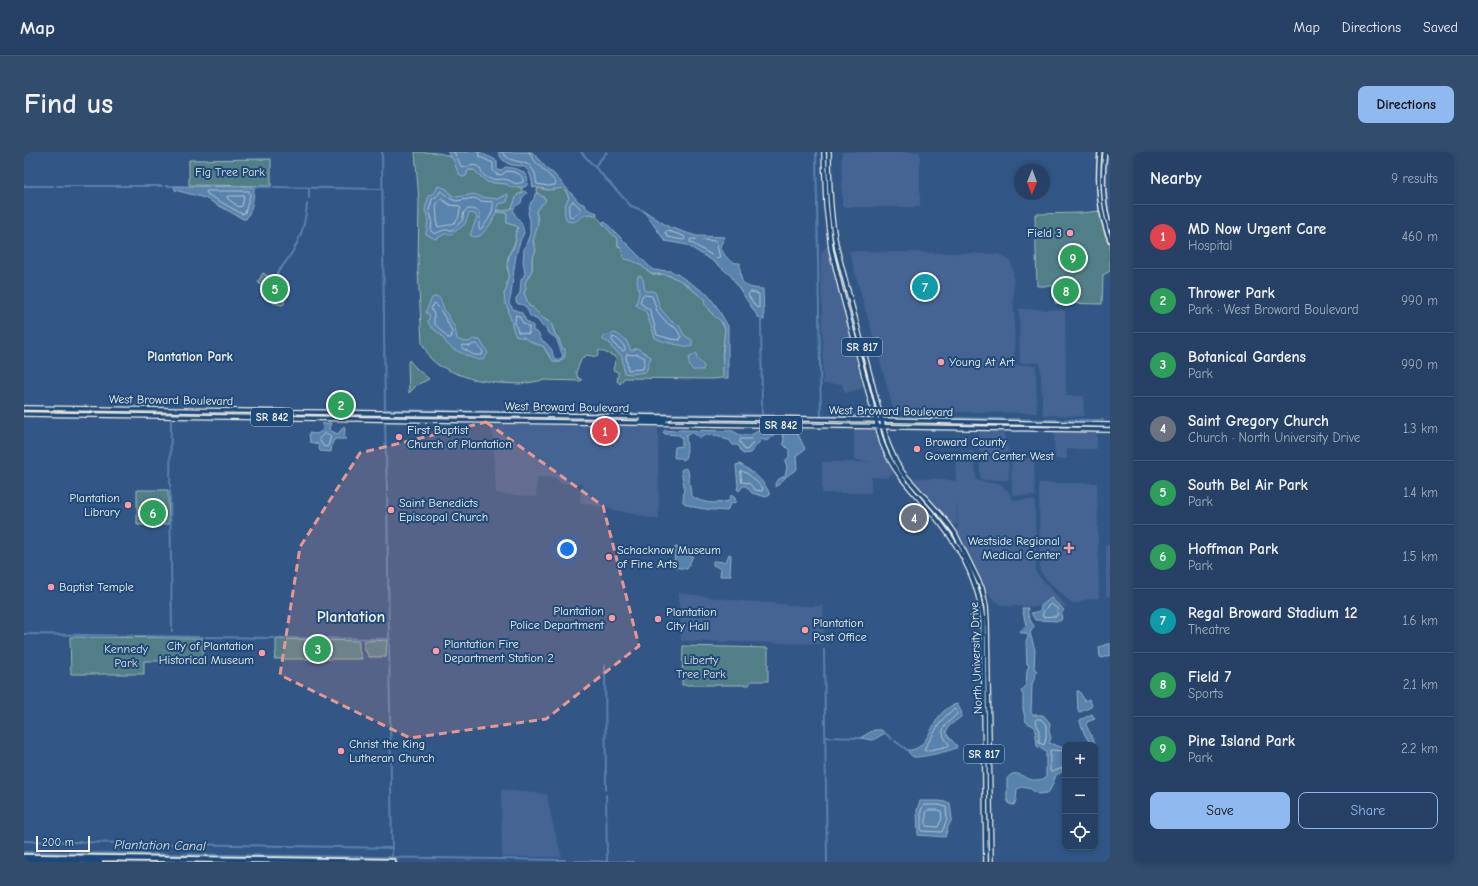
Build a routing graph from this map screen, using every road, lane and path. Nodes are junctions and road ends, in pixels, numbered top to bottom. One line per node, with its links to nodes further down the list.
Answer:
1 (824, 152): 5 (main road, SR 817)
2 (829, 152): 6 (main road, SR 817)
3 (1100, 152): 8 (main road)
4 (1104, 152): 7 (main road)
5 (826, 204): 6 (main road); 9 (main road, North University Drive / SR 817)
6 (831, 210): 10 (main road, North University Drive / SR 817)
7 (1110, 228)
8 (1110, 240)
9 (838, 277): 10 (main road); 11 (main road, North University Drive / SR 817)
10 (854, 317): 12 (main road, North University Drive / SR 817)
11 (857, 350): 12 (main road); 30 (main road, North University Drive / SR 817)
12 (869, 375): 28 (main road, North University Drive / SR 817)
13 (24, 408): 14 (main road, West Broward Boulevard / SR 842)
14 (166, 410): 15 (main road, West Broward Boulevard / SR 842); 20 (main road)
15 (276, 412): 16 (main road, West Broward Boulevard / SR 842); 22 (main road)
16 (346, 413): 18 (main road, West Broward Boulevard / SR 842); 23 (main road)
17 (24, 414): 20 (main road, West Broward Boulevard / SR 842)
18 (372, 414): 19 (main road, West Broward Boulevard / SR 842); 24 (main road)
19 (408, 414): 21 (main road, West Broward Boulevard / SR 842); 26 (main road)
20 (154, 416): 22 (main road, West Broward Boulevard / SR 842)
21 (552, 416): 25 (main road, West Broward Boulevard / SR 842); 29 (main road)
22 (268, 417): 23 (main road, West Broward Boulevard / SR 842)
23 (322, 418): 24 (main road, West Broward Boulevard / SR 842)
24 (347, 418): 26 (main road, West Broward Boulevard / SR 842)
25 (669, 418): 27 (main road, West Broward Boulevard / SR 842); 31 (main road)
26 (402, 419): 29 (main road, West Broward Boulevard / SR 842)
27 (745, 419): 30 (main road, West Broward Boulevard / SR 842); 32 (main road)
28 (881, 420): 30 (main road, West Broward Boulevard / SR 842); 33 (main road, West Broward Boulevard); 35 (main road, North University Drive / SR 817)
29 (530, 421): 31 (main road, West Broward Boulevard / SR 842)
30 (876, 421): 34 (main road, North University Drive / SR 817)
31 (639, 423): 32 (main road, West Broward Boulevard / SR 842)
32 (738, 424): 34 (main road, West Broward Boulevard / SR 842)
33 (1110, 425)
34 (878, 426): 35 (main road, West Broward Boulevard / SR 842); 37 (main road, North University Drive / SR 817)
35 (883, 426): 36 (main road, West Broward Boulevard); 38 (main road, North University Drive / SR 817)
36 (1110, 430)
37 (910, 490): 38 (main road); 39 (main road, North University Drive / SR 817)
38 (918, 490): 42 (main road, North University Drive / SR 817)
39 (940, 523): 40 (main road); 41 (main road, North University Drive / SR 817)
40 (938, 528)
41 (984, 712): 42 (main road); 52 (main road, North University Drive / SR 817)
42 (989, 718): 53 (main road, North University Drive / SR 817)
43 (24, 856): 44 (highway)
44 (172, 859): 46 (highway); 49 (highway)
45 (24, 861): 48 (highway)
46 (213, 861): 47 (highway); 50 (highway)
47 (248, 861): 51 (highway)
48 (100, 862)
49 (160, 862)
50 (234, 862)
51 (393, 862)
52 (986, 862)
53 (990, 862)

